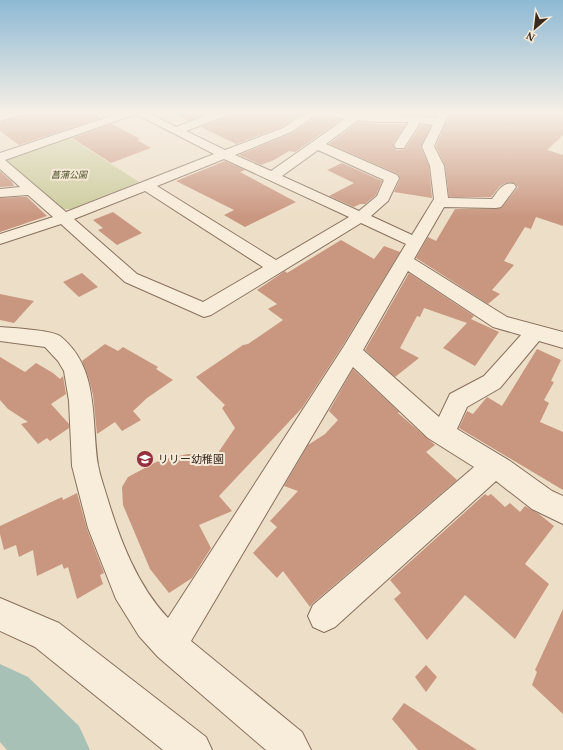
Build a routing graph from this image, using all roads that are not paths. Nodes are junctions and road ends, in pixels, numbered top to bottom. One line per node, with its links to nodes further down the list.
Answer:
1 (27, 148): 8 (street)
2 (210, 148): 7 (street)
3 (239, 148): 7 (street)
4 (313, 148): 10 (street)
5 (324, 148): 17 (street)
6 (429, 148): 15 (street)
7 (223, 154): 10 (street); 11 (street)
8 (0, 157)
9 (0, 162): 13 (street)
10 (271, 177): 17 (street)
11 (147, 186): 16 (street); 20 (street)
12 (509, 187): 15 (street)
13 (32, 190): 14 (street); 16 (street)
14 (0, 193)
15 (439, 202): 19 (street)
16 (64, 218): 18 (street); 20 (street)
17 (361, 218): 19 (street); 20 (street)
18 (0, 239)
19 (410, 252): 21 (street); 24 (street)
20 (276, 268)
21 (535, 332): 23 (street); 25 (street)
22 (0, 334): 30 (street)
23 (563, 340)
24 (351, 352): 25 (street); 30 (street)
25 (443, 434): 26 (street)
26 (494, 466): 27 (street); 29 (street)
27 (563, 510)
28 (0, 614): 31 (street)
29 (324, 616)
30 (170, 645): 32 (street)
31 (194, 750)
32 (292, 750)

